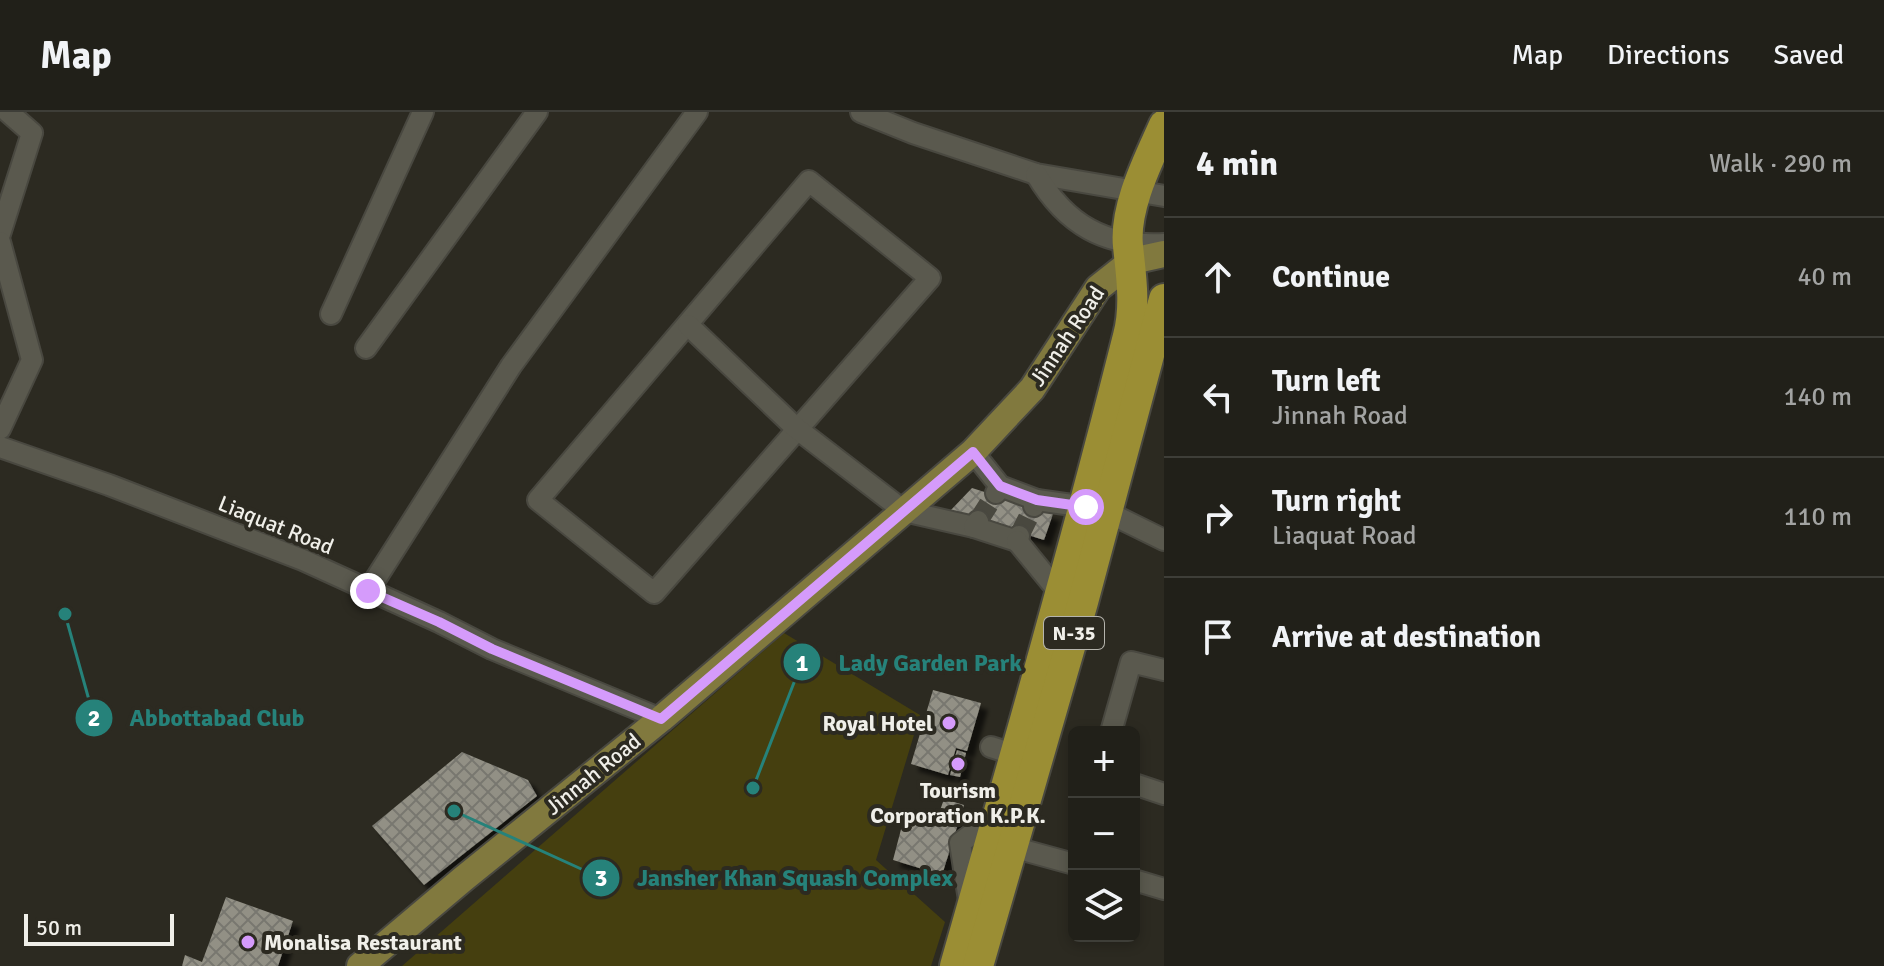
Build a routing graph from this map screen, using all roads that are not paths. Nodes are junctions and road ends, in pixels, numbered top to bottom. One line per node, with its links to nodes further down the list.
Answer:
1 (8, 112): 9 (street)
2 (423, 112): 15 (street)
3 (537, 112): 17 (street)
4 (697, 112): 25 (street)
5 (861, 112): 7 (street)
6 (1164, 125): 8 (highway, N-35)
7 (1036, 174): 8 (street); 12 (street)
8 (1150, 194): 12 (highway, N-35)
9 (0, 234)
10 (0, 242): 19 (street)
11 (1164, 244): 12 (street)
12 (1130, 252): 13 (main road, Jinnah Road); 21 (main road, Jinnah Road); 22 (highway, N-35)
13 (1164, 254)
14 (1164, 299): 22 (highway, N-35)
15 (331, 314)
16 (688, 325): 18 (street); 18 (street); 18 (street)
17 (366, 348)
18 (796, 428): 23 (street)
19 (0, 429)
20 (0, 447): 25 (street, Liaquat Road)
21 (973, 452): 22 (street); 23 (main road, Jinnah Road)
22 (1096, 510): 24 (street); 26 (highway, N-35); 32 (highway, N-35)
23 (904, 511): 26 (street); 28 (main road, Jinnah Road)
24 (1164, 540)
25 (368, 591): 28 (street, Liaquat Road)
26 (1062, 596): 37 (highway, N-35)
27 (1164, 670): 29 (street)
28 (661, 719): 36 (main road, Jinnah Road)
29 (1113, 726)
30 (1140, 786): 31 (street)
31 (1164, 794)
32 (1012, 847): 33 (street); 38 (highway, N-35)
33 (1068, 862)
34 (1140, 882): 35 (street)
35 (1164, 889)
36 (360, 966)
37 (955, 966)
38 (978, 966)

